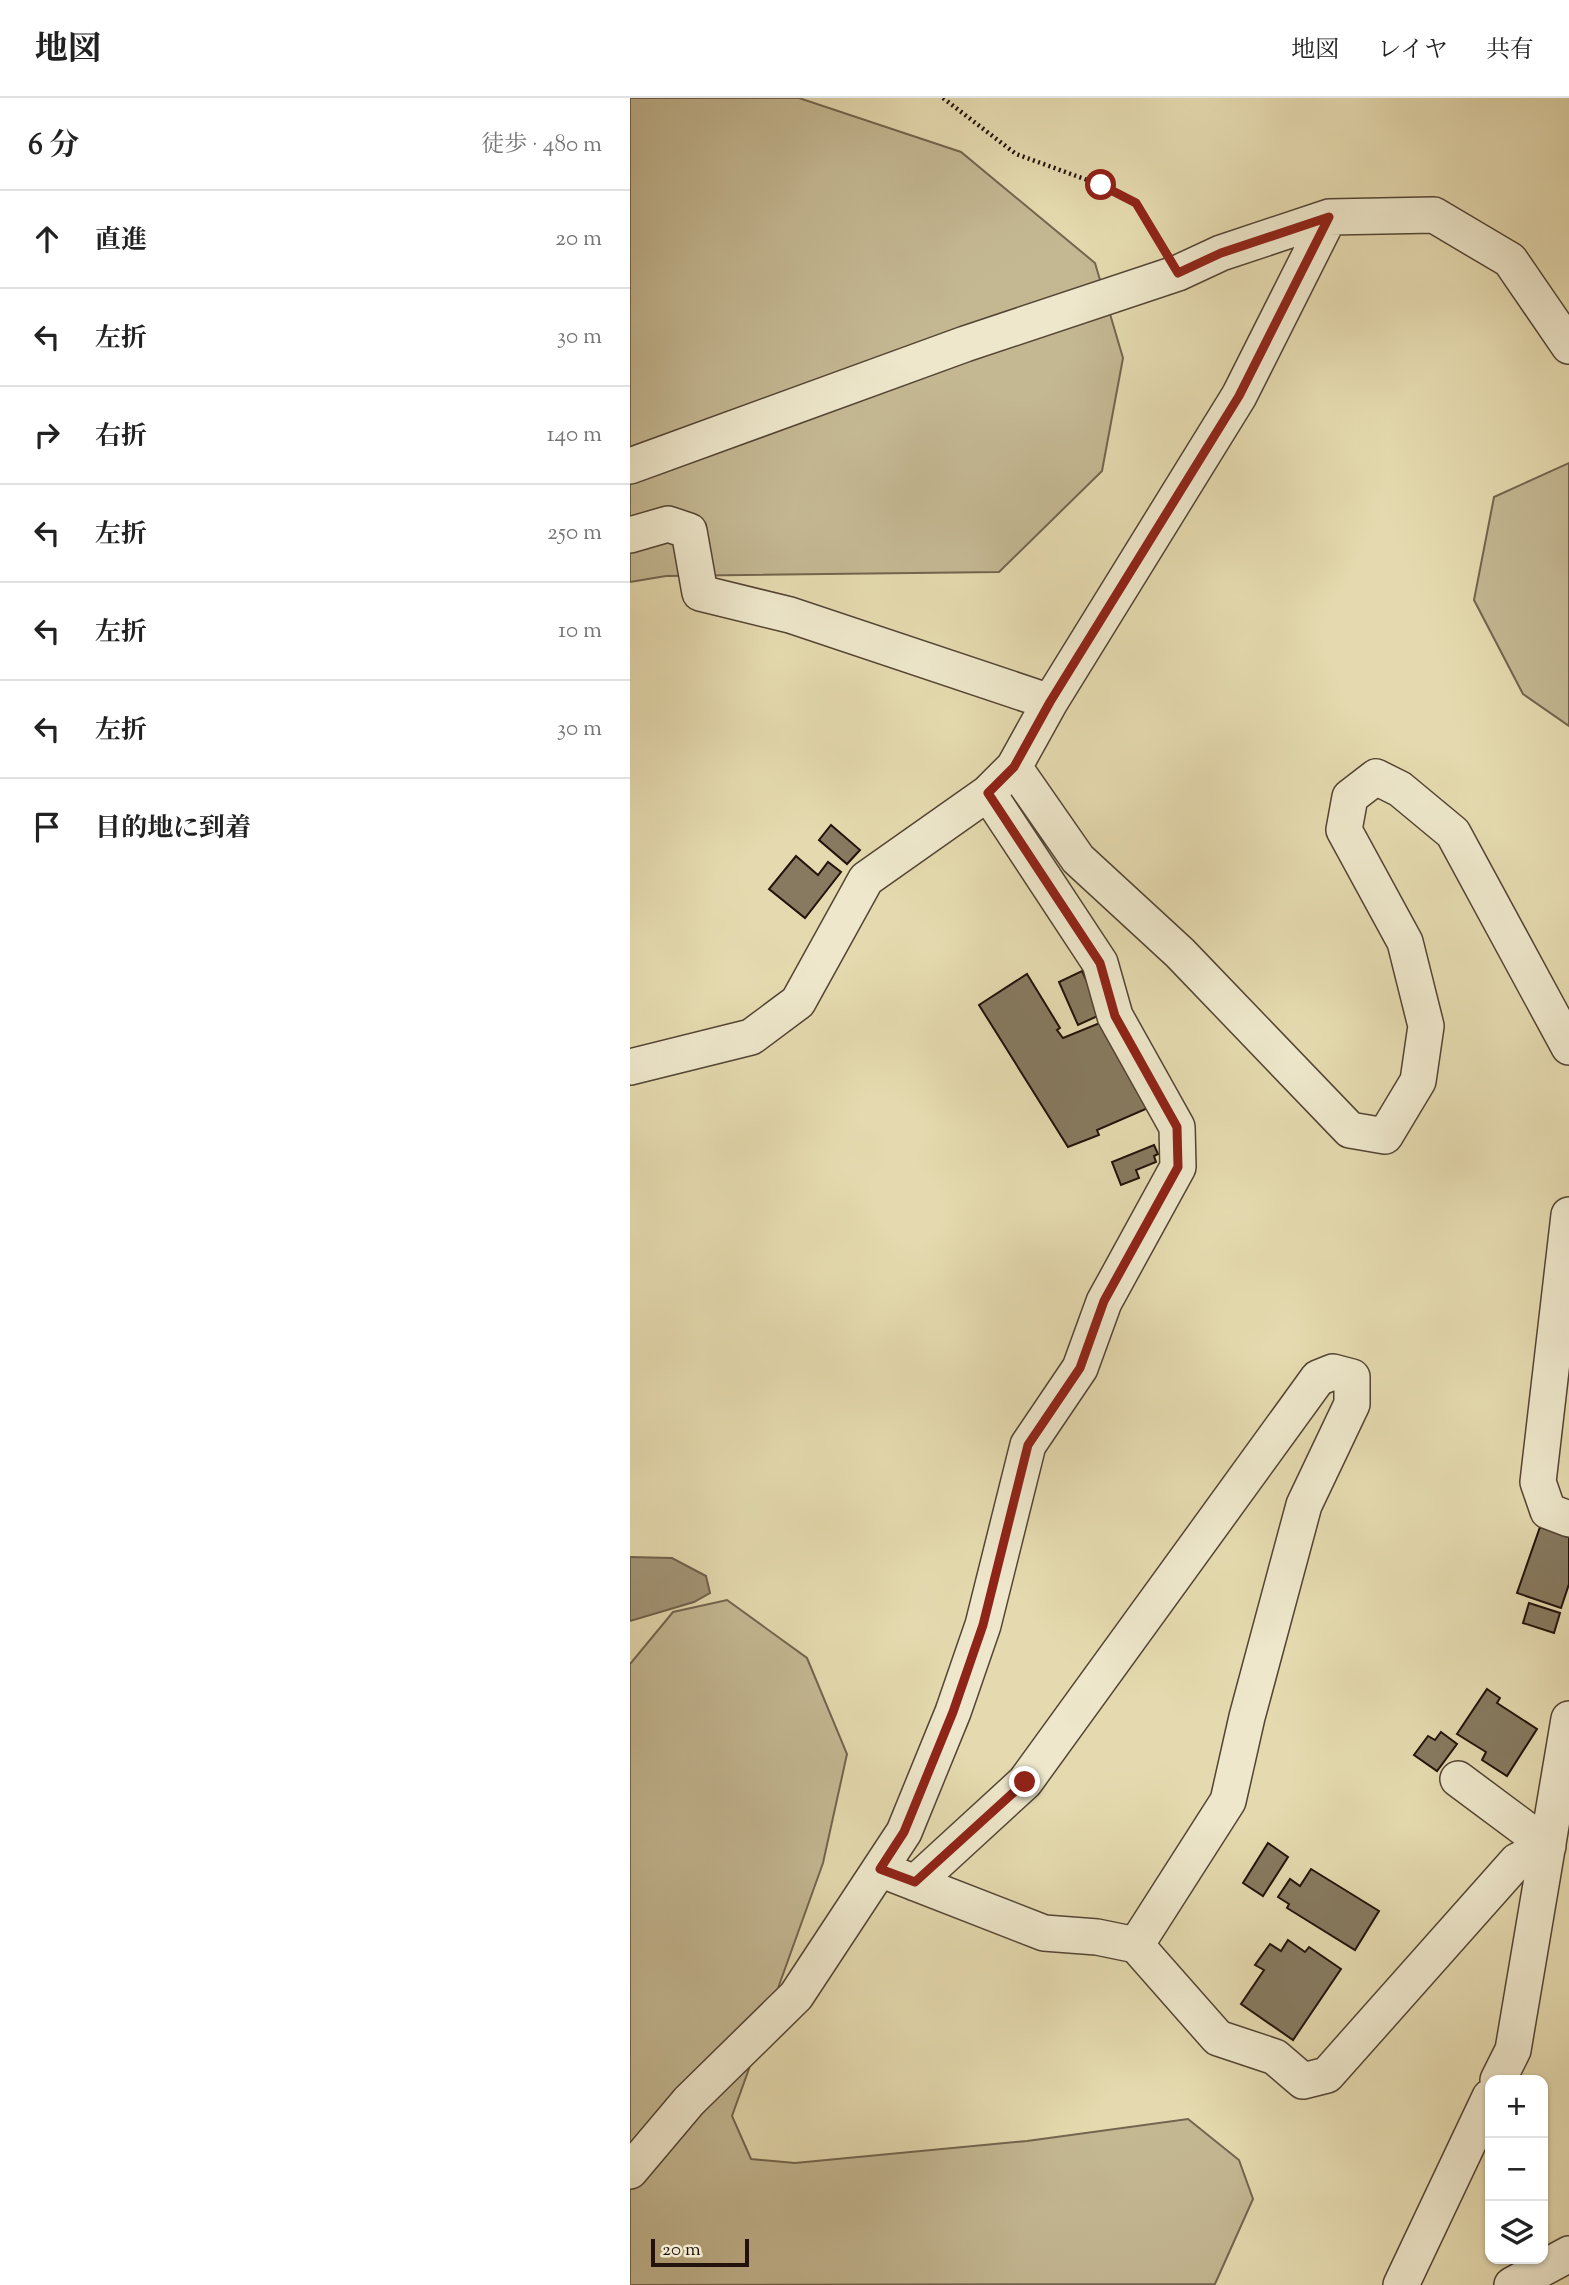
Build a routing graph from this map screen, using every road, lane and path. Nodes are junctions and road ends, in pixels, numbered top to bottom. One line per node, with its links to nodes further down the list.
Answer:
1 (943, 98): 3 (path)
2 (1329, 217): 3 (street); 4 (street); 7 (street)
3 (1178, 273): 5 (street)
4 (1569, 346)
5 (630, 466)
6 (630, 535): 7 (street)
7 (1050, 702): 8 (street)
8 (1014, 767): 9 (street); 10 (street)
9 (988, 793): 11 (street); 17 (street)
10 (1569, 1047)
11 (630, 1067)
12 (1569, 1215): 13 (street)
13 (1569, 1519)
14 (1569, 1719): 16 (street)
15 (1458, 1779): 16 (street)
16 (1548, 1846): 19 (street); 20 (street)
17 (880, 1869): 18 (street); 22 (street)
18 (915, 1882): 19 (street); 19 (street)
19 (1136, 1945)
20 (1500, 2075)
21 (1485, 2108): 24 (street)
22 (630, 2171)
23 (1569, 2254): 25 (street)
24 (1401, 2285)
25 (1512, 2285)

